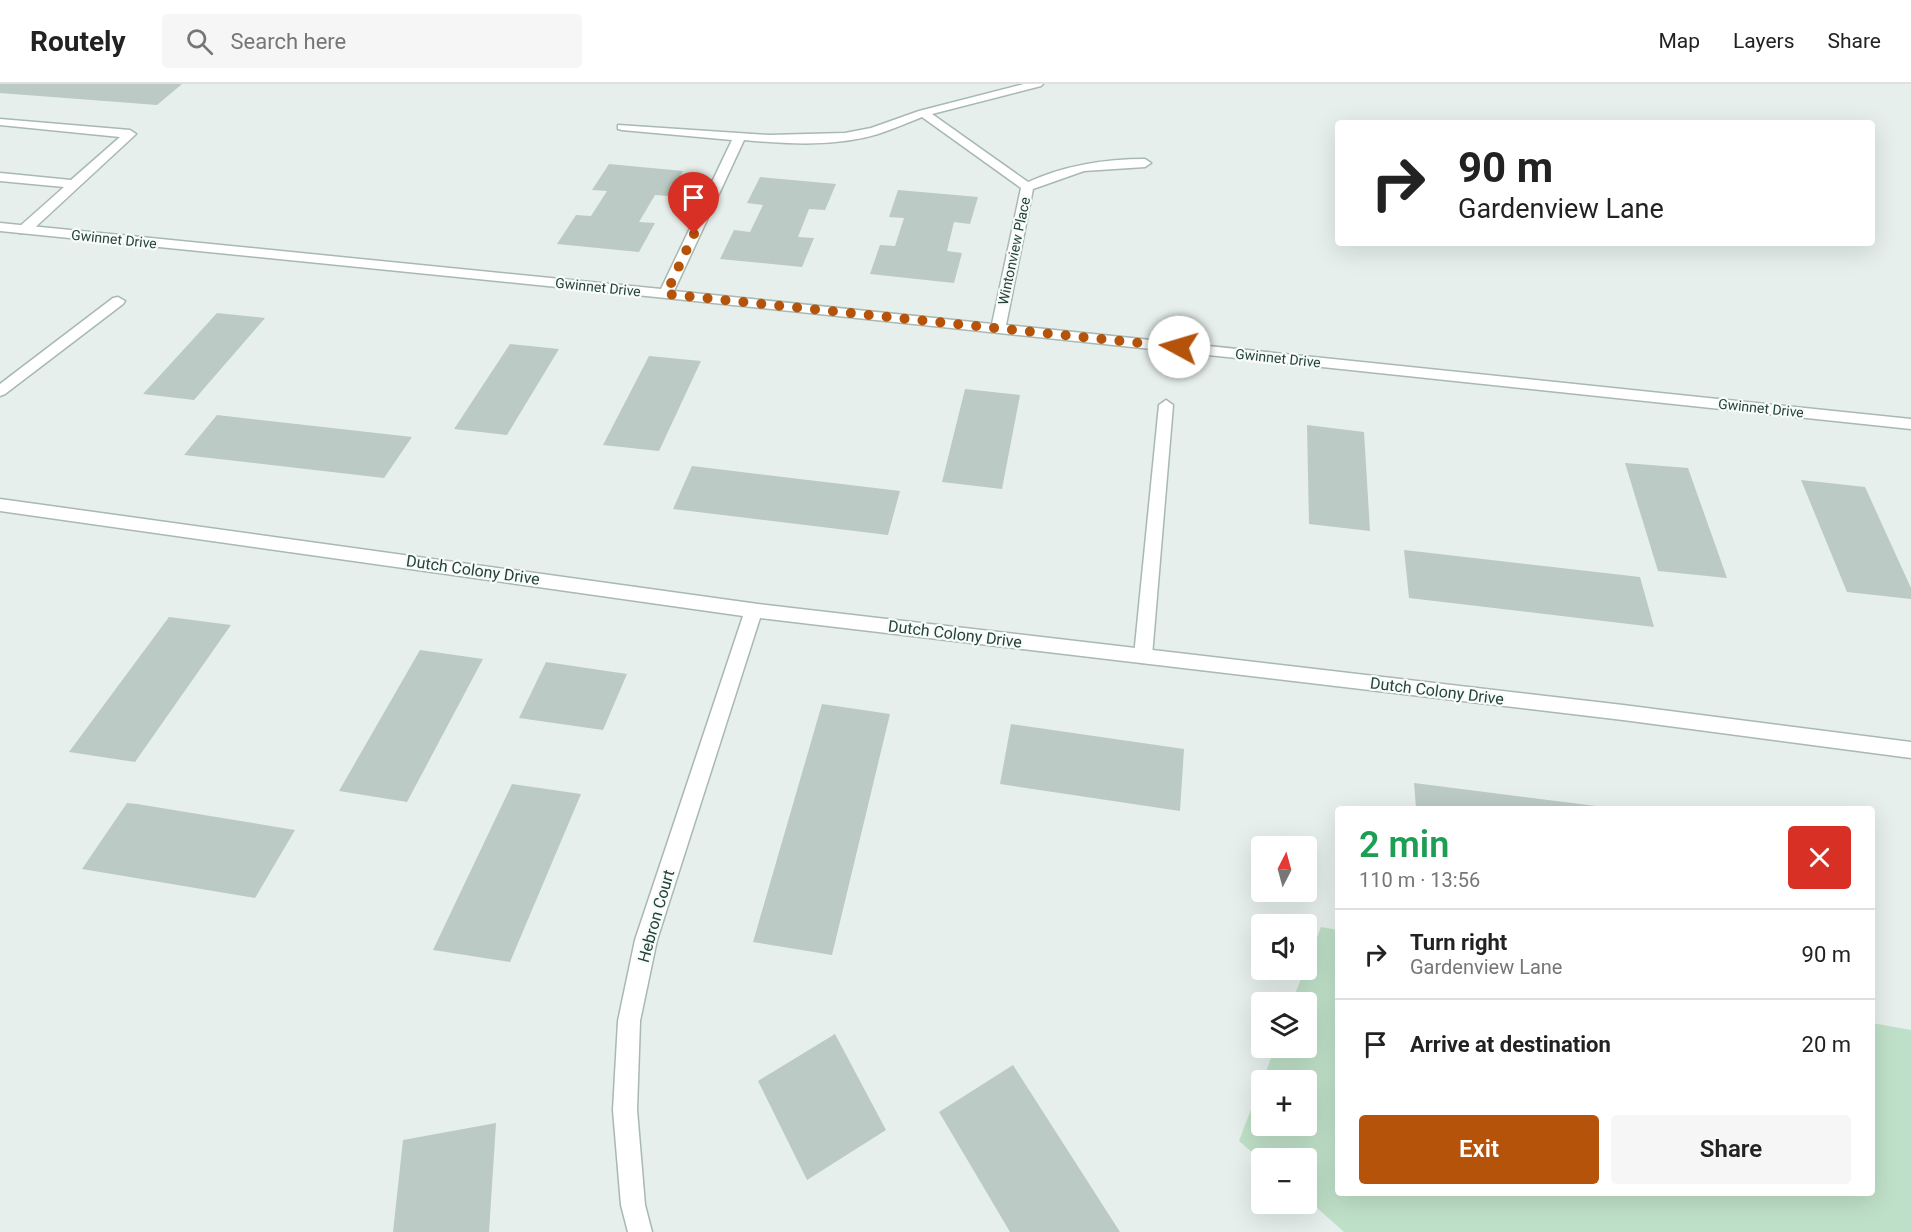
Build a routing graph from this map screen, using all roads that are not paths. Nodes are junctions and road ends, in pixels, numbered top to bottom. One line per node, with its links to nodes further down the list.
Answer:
1 (1037, 84): 2 (street)
2 (923, 113): 5 (street); 9 (street)
3 (0, 122): 8 (street)
4 (622, 127): 5 (street)
5 (740, 136): 12 (street)
6 (1145, 163): 9 (street, Wintonview Place)
7 (0, 177): 8 (street)
8 (74, 184): 11 (street)
9 (1027, 187): 14 (street, Wintonview Place)
10 (0, 227): 11 (street, Gwinnet Drive)
11 (24, 230): 12 (street, Gwinnet Drive)
12 (666, 294): 14 (street, Gwinnet Drive)
13 (118, 301): 15 (street)
14 (998, 328): 17 (street, Gwinnet Drive)
15 (0, 391)
16 (1166, 405): 20 (street)
17 (1911, 424)
18 (0, 505): 19 (street, Dutch Colony Drive)
19 (754, 610): 20 (street, Dutch Colony Drive); 22 (street, Hebron Court)
20 (1143, 656): 21 (street, Dutch Colony Drive)
21 (1911, 750)
22 (640, 1232)

